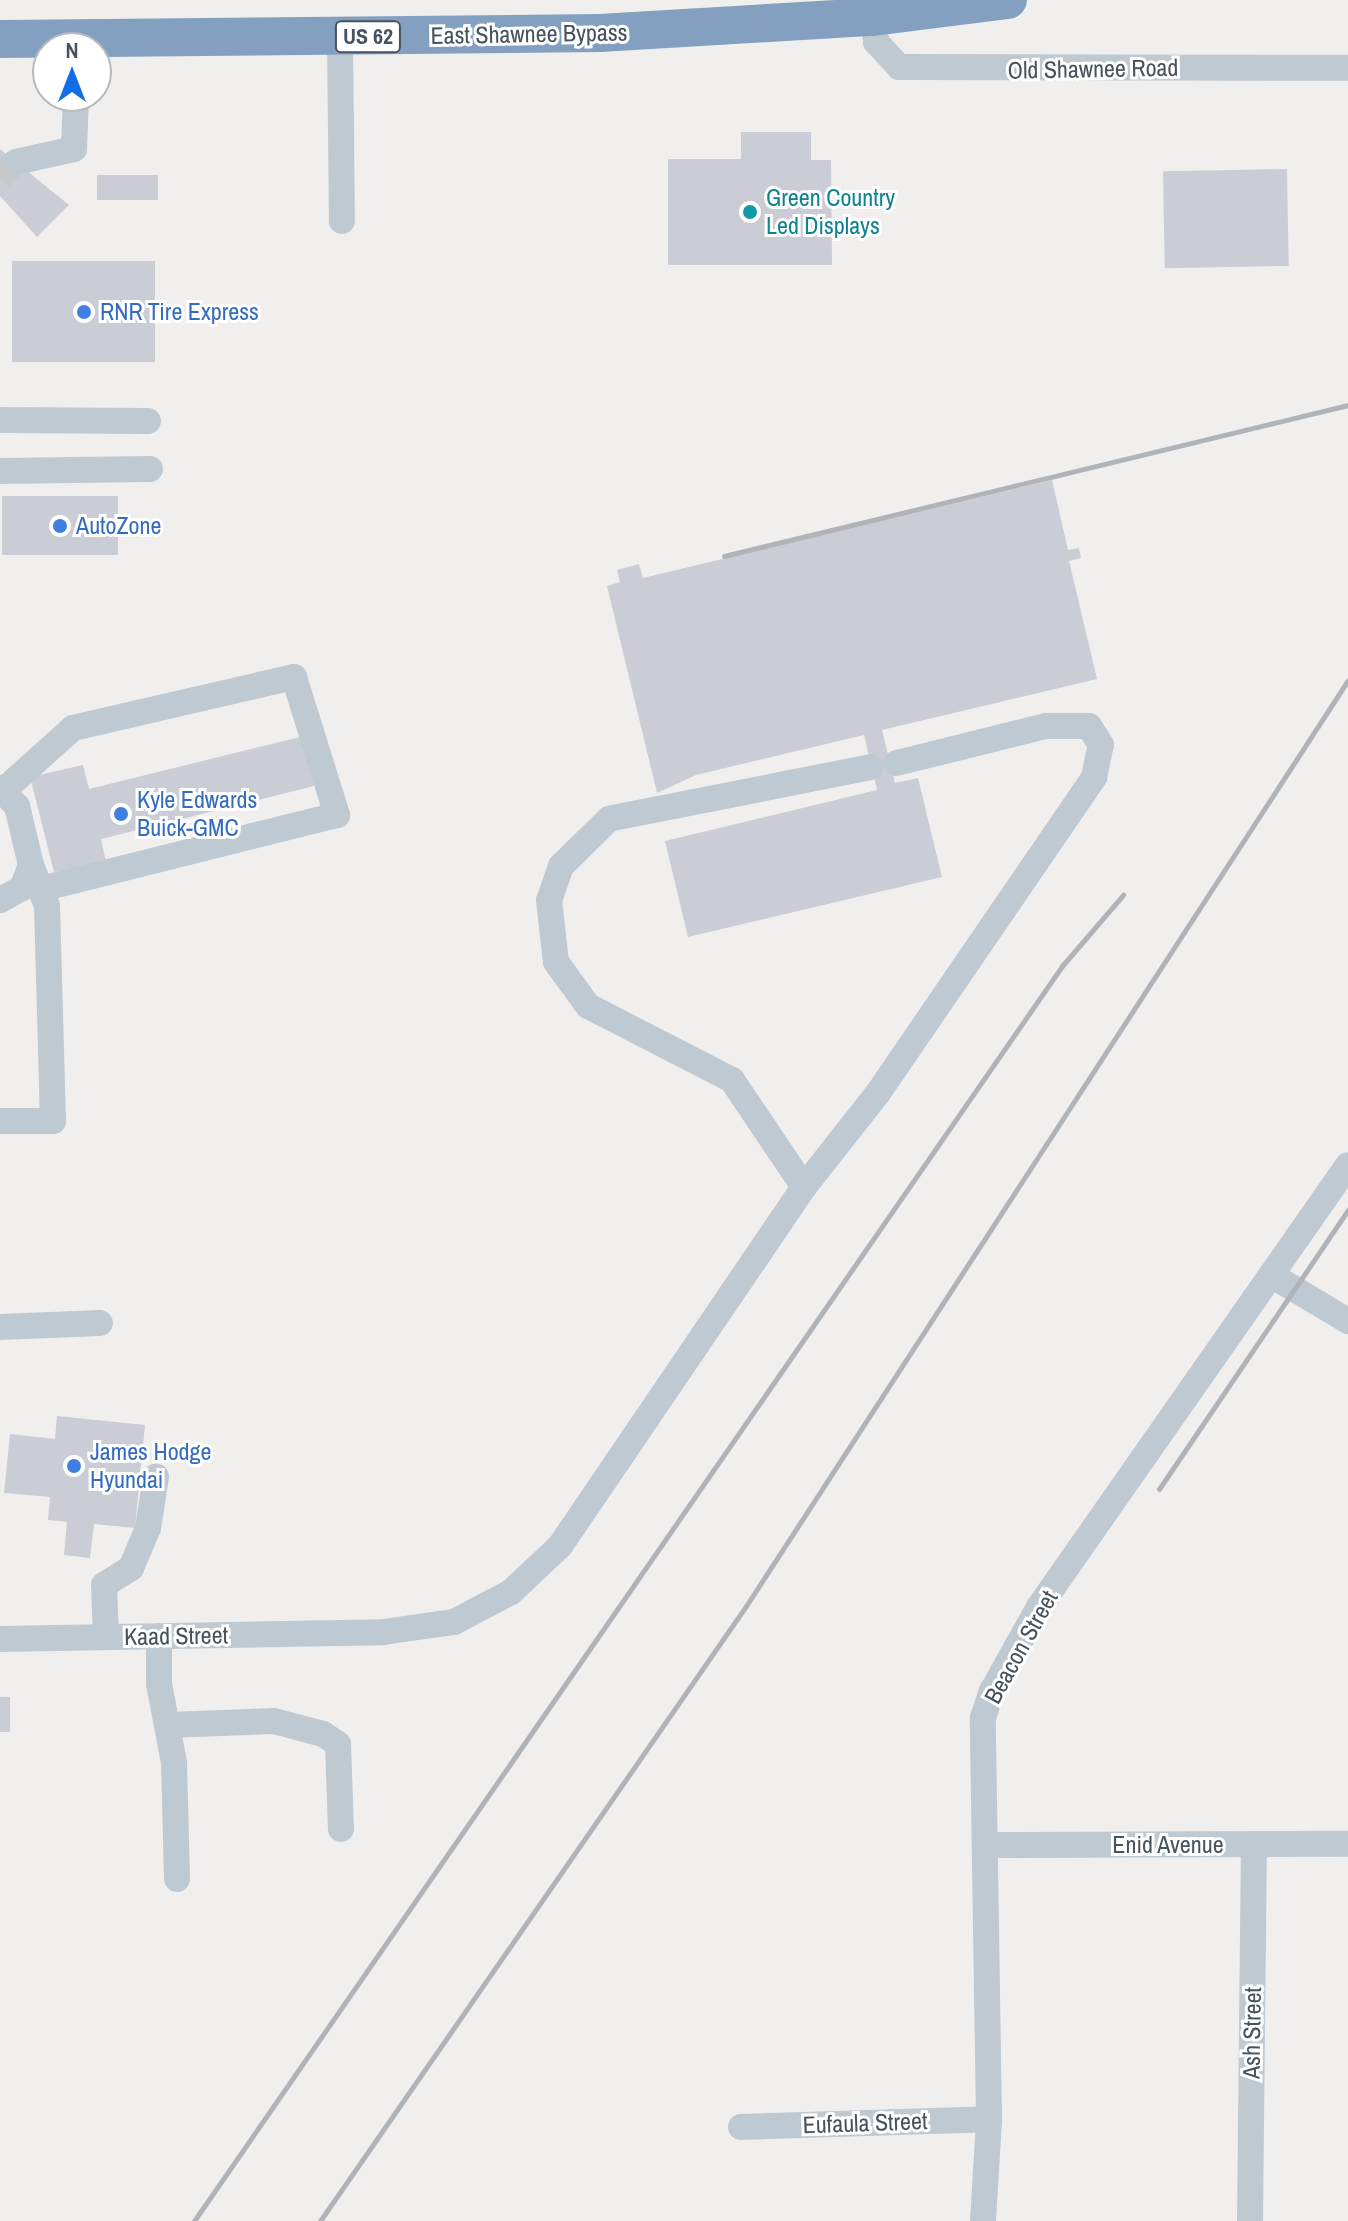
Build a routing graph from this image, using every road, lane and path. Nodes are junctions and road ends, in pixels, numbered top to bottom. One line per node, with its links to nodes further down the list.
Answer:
1 (809, 0): 4 (highway)
2 (1008, 0): 3 (highway, East Shawnee Bypass / US 62)
3 (876, 8): 4 (highway, East Shawnee Bypass / US 62); 9 (street, Old Shawnee Road)
4 (658, 30): 5 (highway, East Shawnee Bypass / US 62)
5 (340, 37): 8 (highway, East Shawnee Bypass / US 62); 12 (street)
6 (0, 39): 7 (highway, East Shawnee Bypass / US 62)
7 (32, 41)
8 (112, 42)
9 (1348, 68)
10 (75, 112): 11 (street)
11 (16, 162)
12 (342, 221)
13 (0, 420): 14 (street)
14 (148, 421)
15 (150, 469): 16 (street)
16 (0, 471)
17 (2, 788): 18 (street); 18 (street)
18 (36, 877): 19 (street); 20 (street)
19 (0, 900)
20 (0, 1121)
21 (1348, 1165): 23 (street, Beacon Street)
22 (804, 1187): 22 (street, Kaad Street); 28 (street, Kaad Street)
23 (1271, 1275): 24 (street); 35 (street, Beacon Street)
24 (1348, 1321)
25 (100, 1323): 26 (street)
26 (0, 1327)
27 (156, 1477): 29 (street)
28 (159, 1636): 29 (street, Kaad Street); 31 (street)
29 (106, 1637): 30 (street, Kaad Street)
30 (0, 1639)
31 (167, 1725): 32 (street); 36 (street)
32 (341, 1829)
33 (1254, 1844): 34 (street, Enid Avenue); 35 (street, Enid Avenue); 40 (street, Ash Street)
34 (1348, 1844)
35 (987, 1845): 37 (street, Beacon Street)
36 (177, 1879)
37 (989, 2119): 38 (street, Eufaula Street); 39 (street, Beacon Street)
38 (741, 2127)
39 (983, 2221)
40 (1250, 2221)

